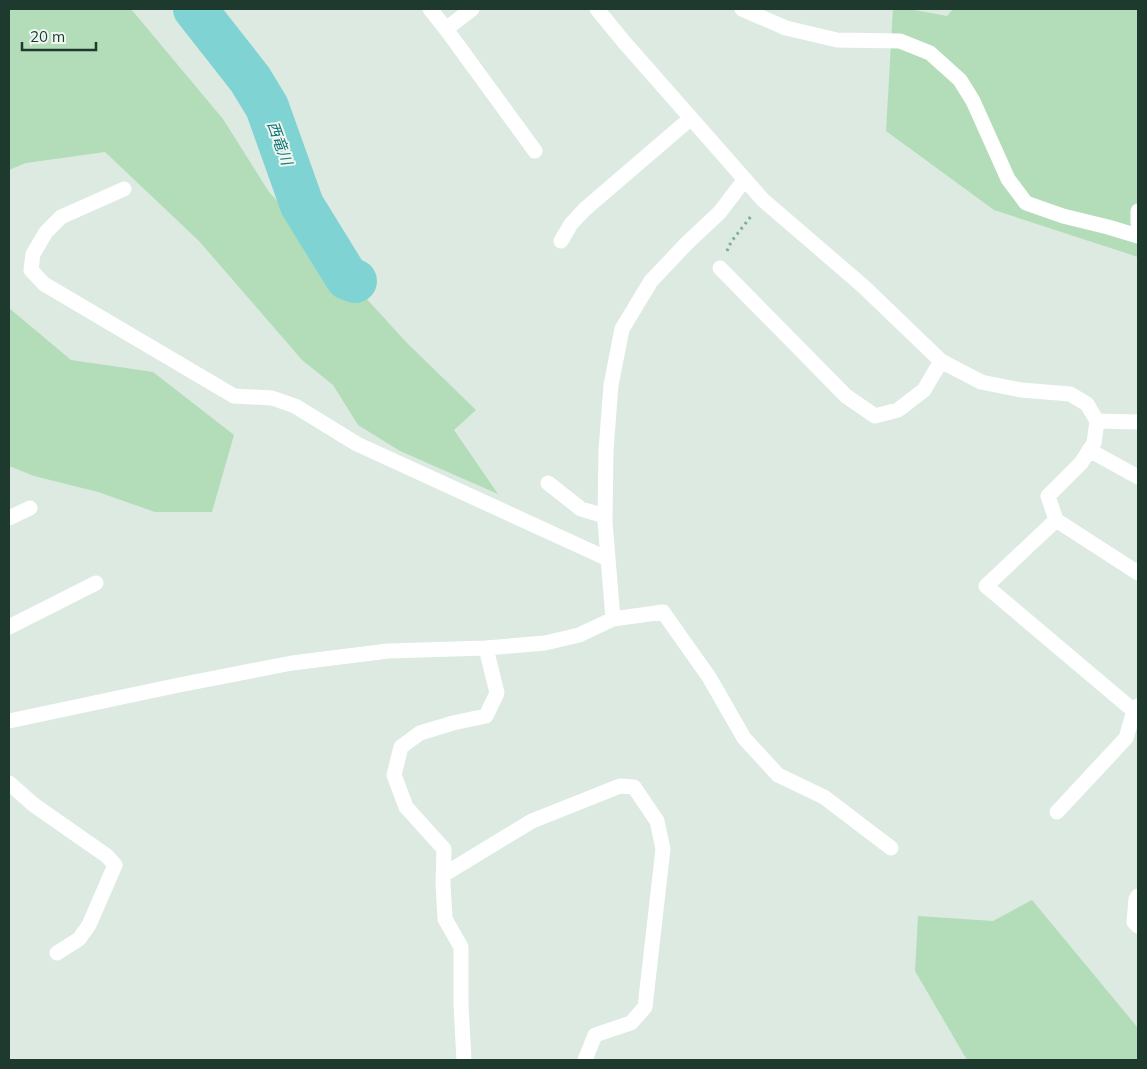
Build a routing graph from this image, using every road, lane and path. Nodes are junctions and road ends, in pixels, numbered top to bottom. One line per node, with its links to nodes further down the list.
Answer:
1 (430, 9): 5 (street)
2 (472, 9): 5 (street)
3 (597, 9): 6 (street)
4 (742, 9): 13 (street)
5 (446, 29): 7 (street)
6 (691, 118): 8 (street); 14 (street)
7 (535, 151)
8 (745, 179): 10 (street); 23 (street)
9 (124, 189): 26 (street)
10 (763, 200): 15 (path); 16 (street)
11 (1138, 211): 12 (street)
12 (1138, 223)
13 (1138, 236)
14 (561, 241)
15 (720, 268): 16 (street)
16 (941, 361): 17 (street)
17 (1097, 422): 18 (street); 19 (street)
18 (1138, 422)
19 (1089, 450): 20 (street); 25 (street)
20 (1138, 477)
21 (548, 483): 23 (street)
22 (30, 508): 24 (street)
23 (605, 516): 26 (street)
24 (9, 518)
25 (1056, 520): 27 (street); 32 (street)
26 (608, 560): 29 (street)
27 (1136, 566)
28 (96, 583): 30 (street)
29 (613, 619): 31 (street); 36 (street)
30 (9, 627)
31 (486, 648): 33 (street); 37 (street)
32 (1136, 709): 35 (street)
33 (9, 721)
34 (9, 783): 40 (street)
35 (1057, 812)
36 (890, 848)
37 (444, 875): 41 (street); 42 (street)
38 (1138, 896): 39 (street)
39 (1138, 926)
40 (57, 953)
41 (464, 1060)
42 (585, 1060)

